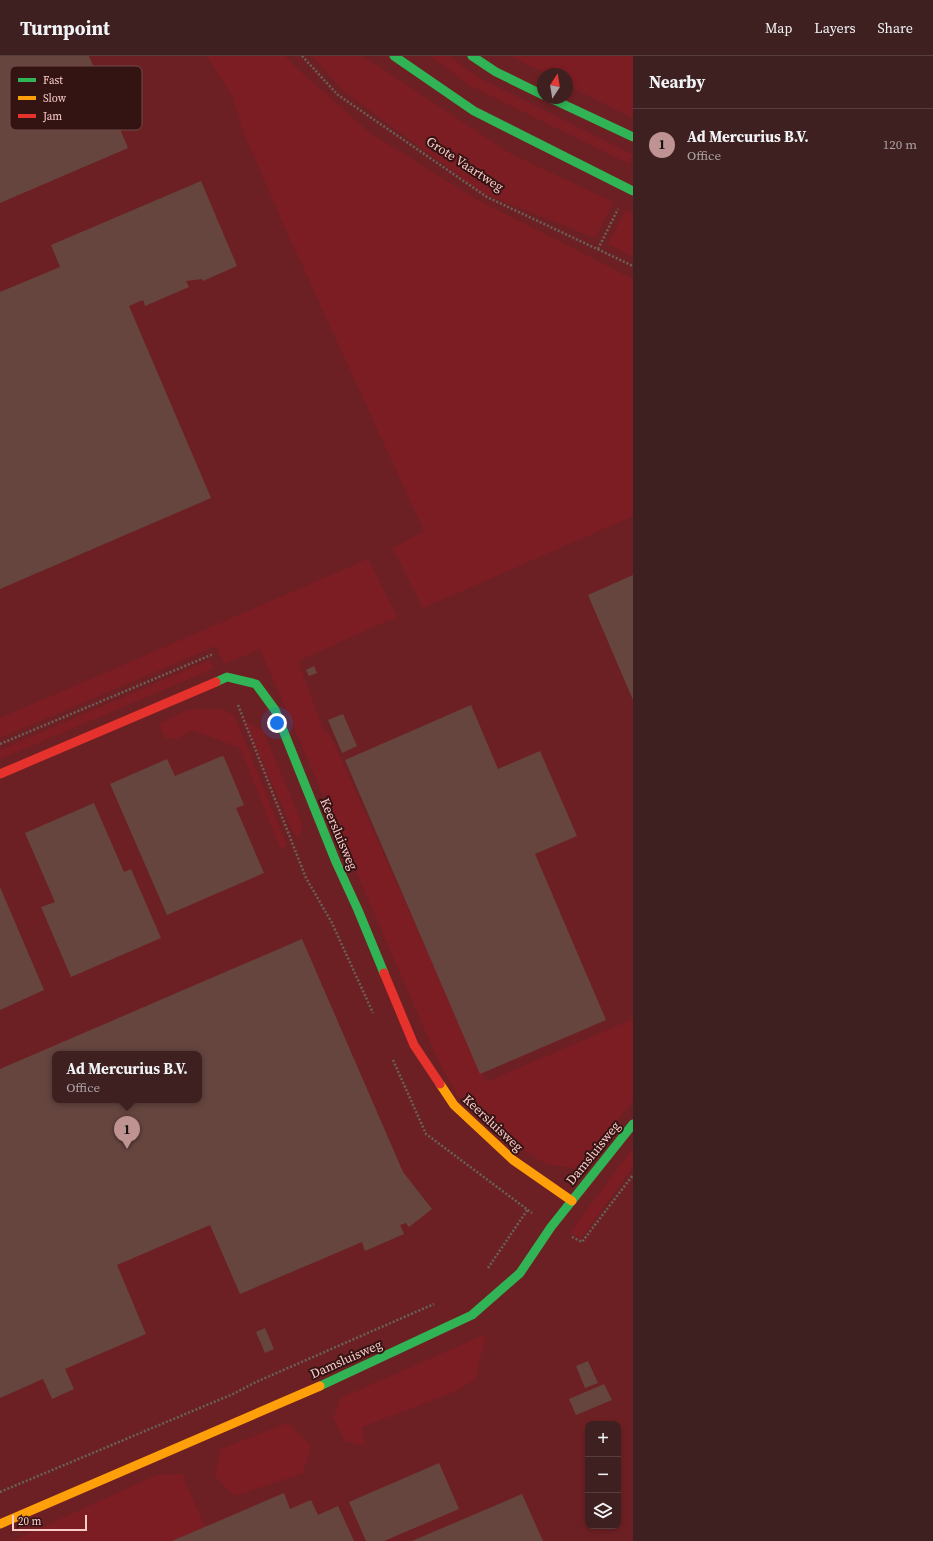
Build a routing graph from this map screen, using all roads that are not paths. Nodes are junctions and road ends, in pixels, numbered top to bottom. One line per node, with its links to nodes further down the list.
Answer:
1 (394, 56): 6 (street)
2 (472, 56): 3 (street)
3 (537, 92)
4 (562, 104): 5 (street)
5 (633, 138)
6 (630, 190)
7 (0, 774): 9 (street, Keersluisweg)
8 (633, 1124): 9 (street, Damsluisweg)
9 (572, 1201): 10 (street, Damsluisweg)
10 (0, 1524)

